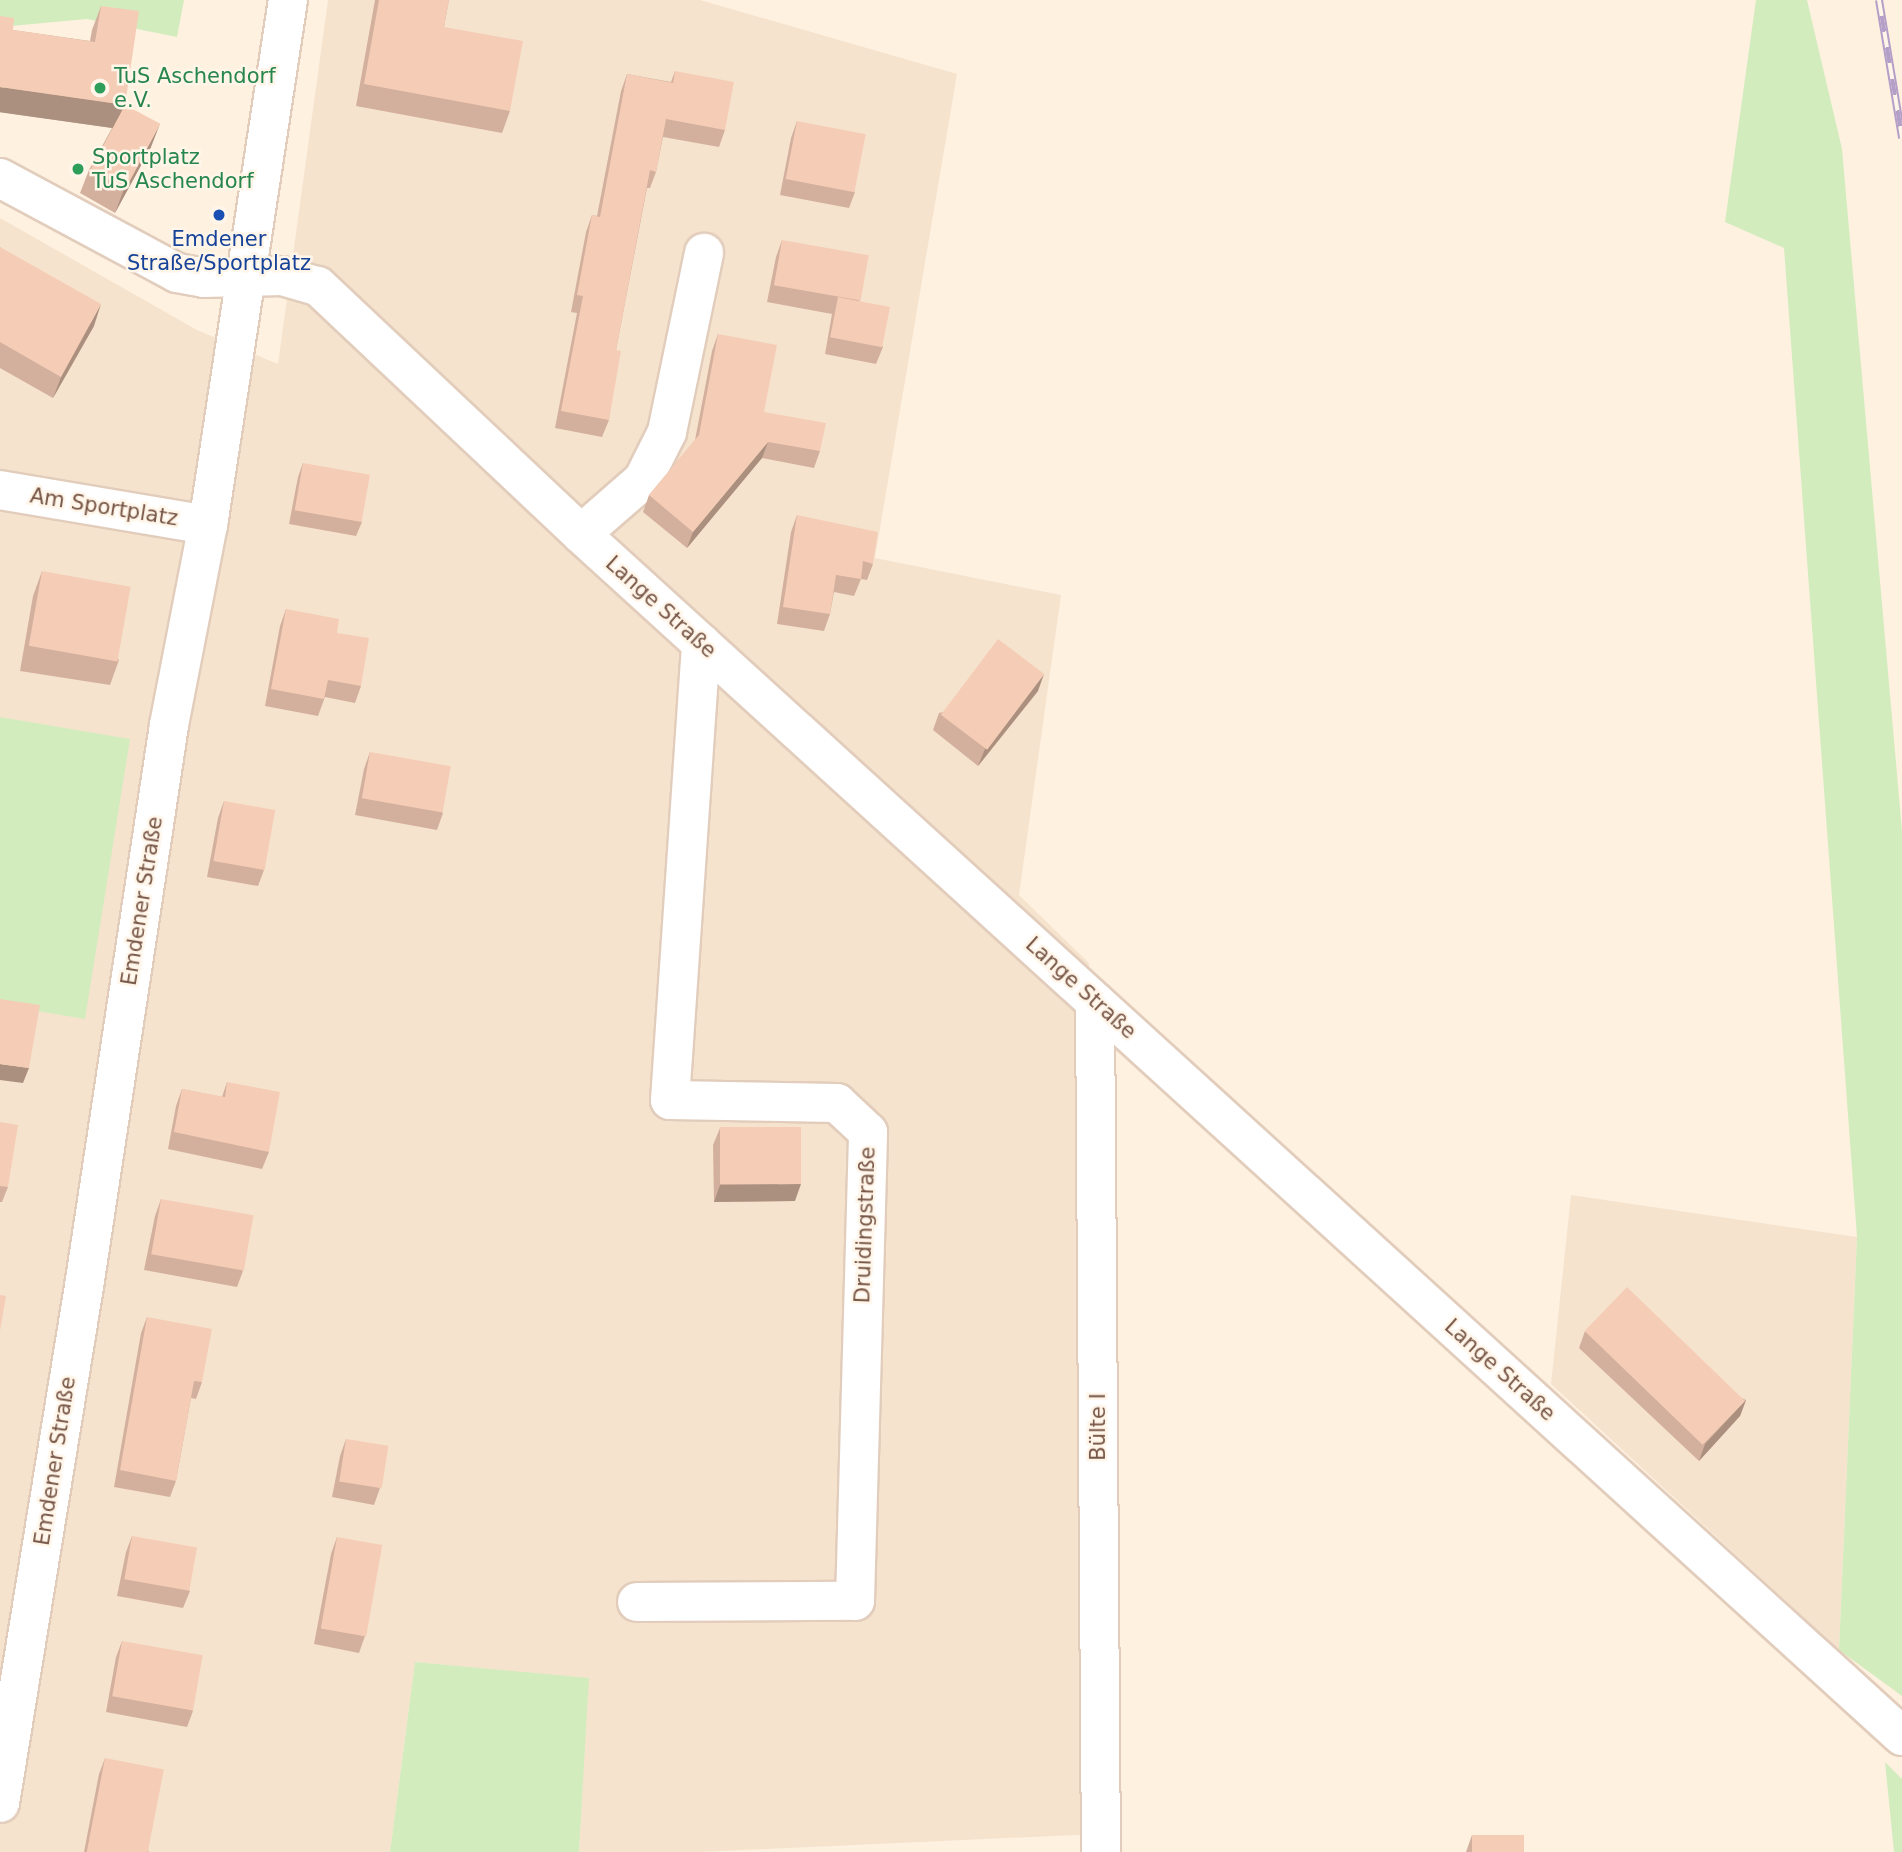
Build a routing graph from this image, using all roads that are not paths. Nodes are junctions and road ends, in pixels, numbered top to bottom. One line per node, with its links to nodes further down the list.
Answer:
1 (288, 0): 4 (street, Emdener Straße)
2 (0, 178): 4 (street, Lange Straße)
3 (704, 253): 7 (street)
4 (246, 275): 6 (street, Emdener Straße); 7 (street, Lange Straße)
5 (0, 490): 6 (street, Am Sportplatz)
6 (208, 524): 12 (street, Emdener Straße)
7 (581, 534): 8 (street, Lange Straße)
8 (701, 643): 9 (street, Lange Straße); 10 (street, Druidingstraße)
9 (1095, 1002): 11 (street, Lange Straße); 13 (street, Bülte I)
10 (637, 1602)
11 (1902, 1736)
12 (0, 1803)
13 (1101, 1852)

